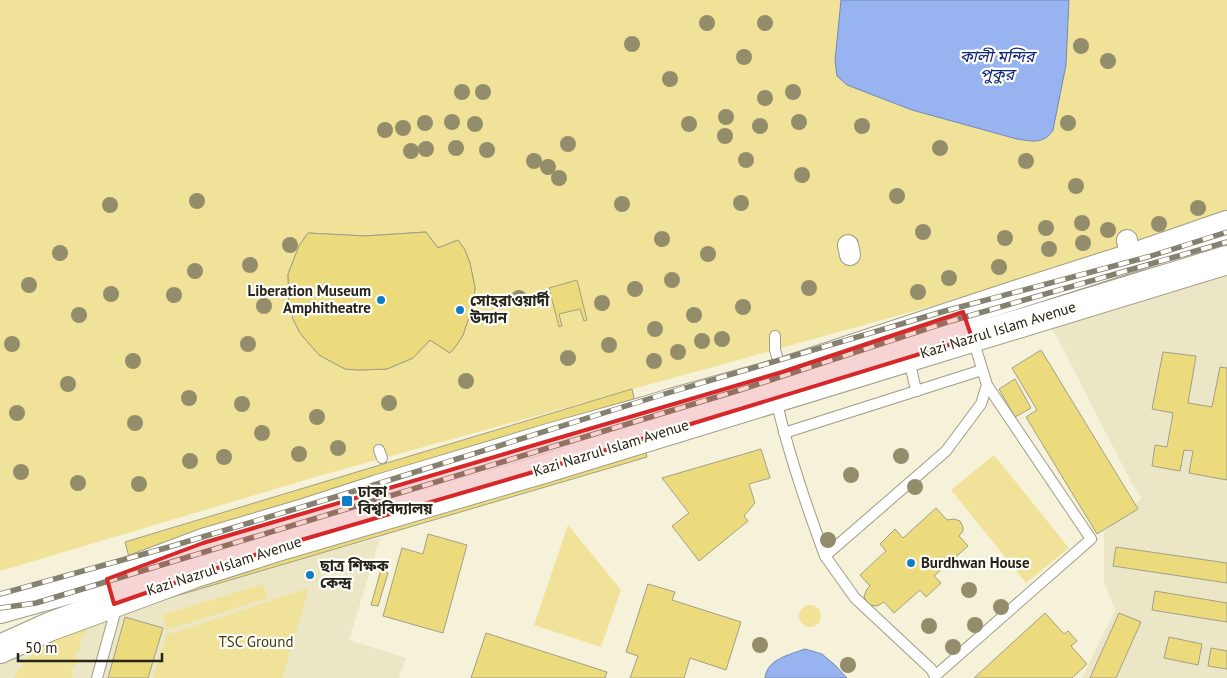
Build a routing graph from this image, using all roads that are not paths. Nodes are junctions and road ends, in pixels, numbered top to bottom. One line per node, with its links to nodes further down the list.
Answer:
1 (1227, 225): 3 (main road, Kazi Nazrul Islam Avenue)
2 (1227, 260): 5 (main road, Kazi Nazrul Islam Avenue)
3 (963, 312): 5 (main road); 8 (main road, Kazi Nazrul Islam Avenue)
4 (775, 336): 8 (lane)
5 (972, 338): 6 (main road, Kazi Nazrul Islam Avenue); 7 (lane)
6 (909, 357): 8 (main road, Kazi Nazrul Islam Avenue); 10 (lane)
7 (982, 370): 9 (lane); 10 (lane)
8 (779, 384): 11 (lane); 13 (main road, Kazi Nazrul Islam Avenue)
9 (988, 386): 12 (lane); 17 (lane)
10 (917, 391): 11 (lane)
11 (783, 428): 12 (lane)
12 (825, 556): 17 (lane)
13 (110, 591): 14 (main road, Kazi Nazrul Islam Avenue); 15 (main road, Kazi Nazrul Islam Avenue); 16 (lane)
14 (0, 608)
15 (0, 649)
16 (97, 678)
17 (936, 678)

